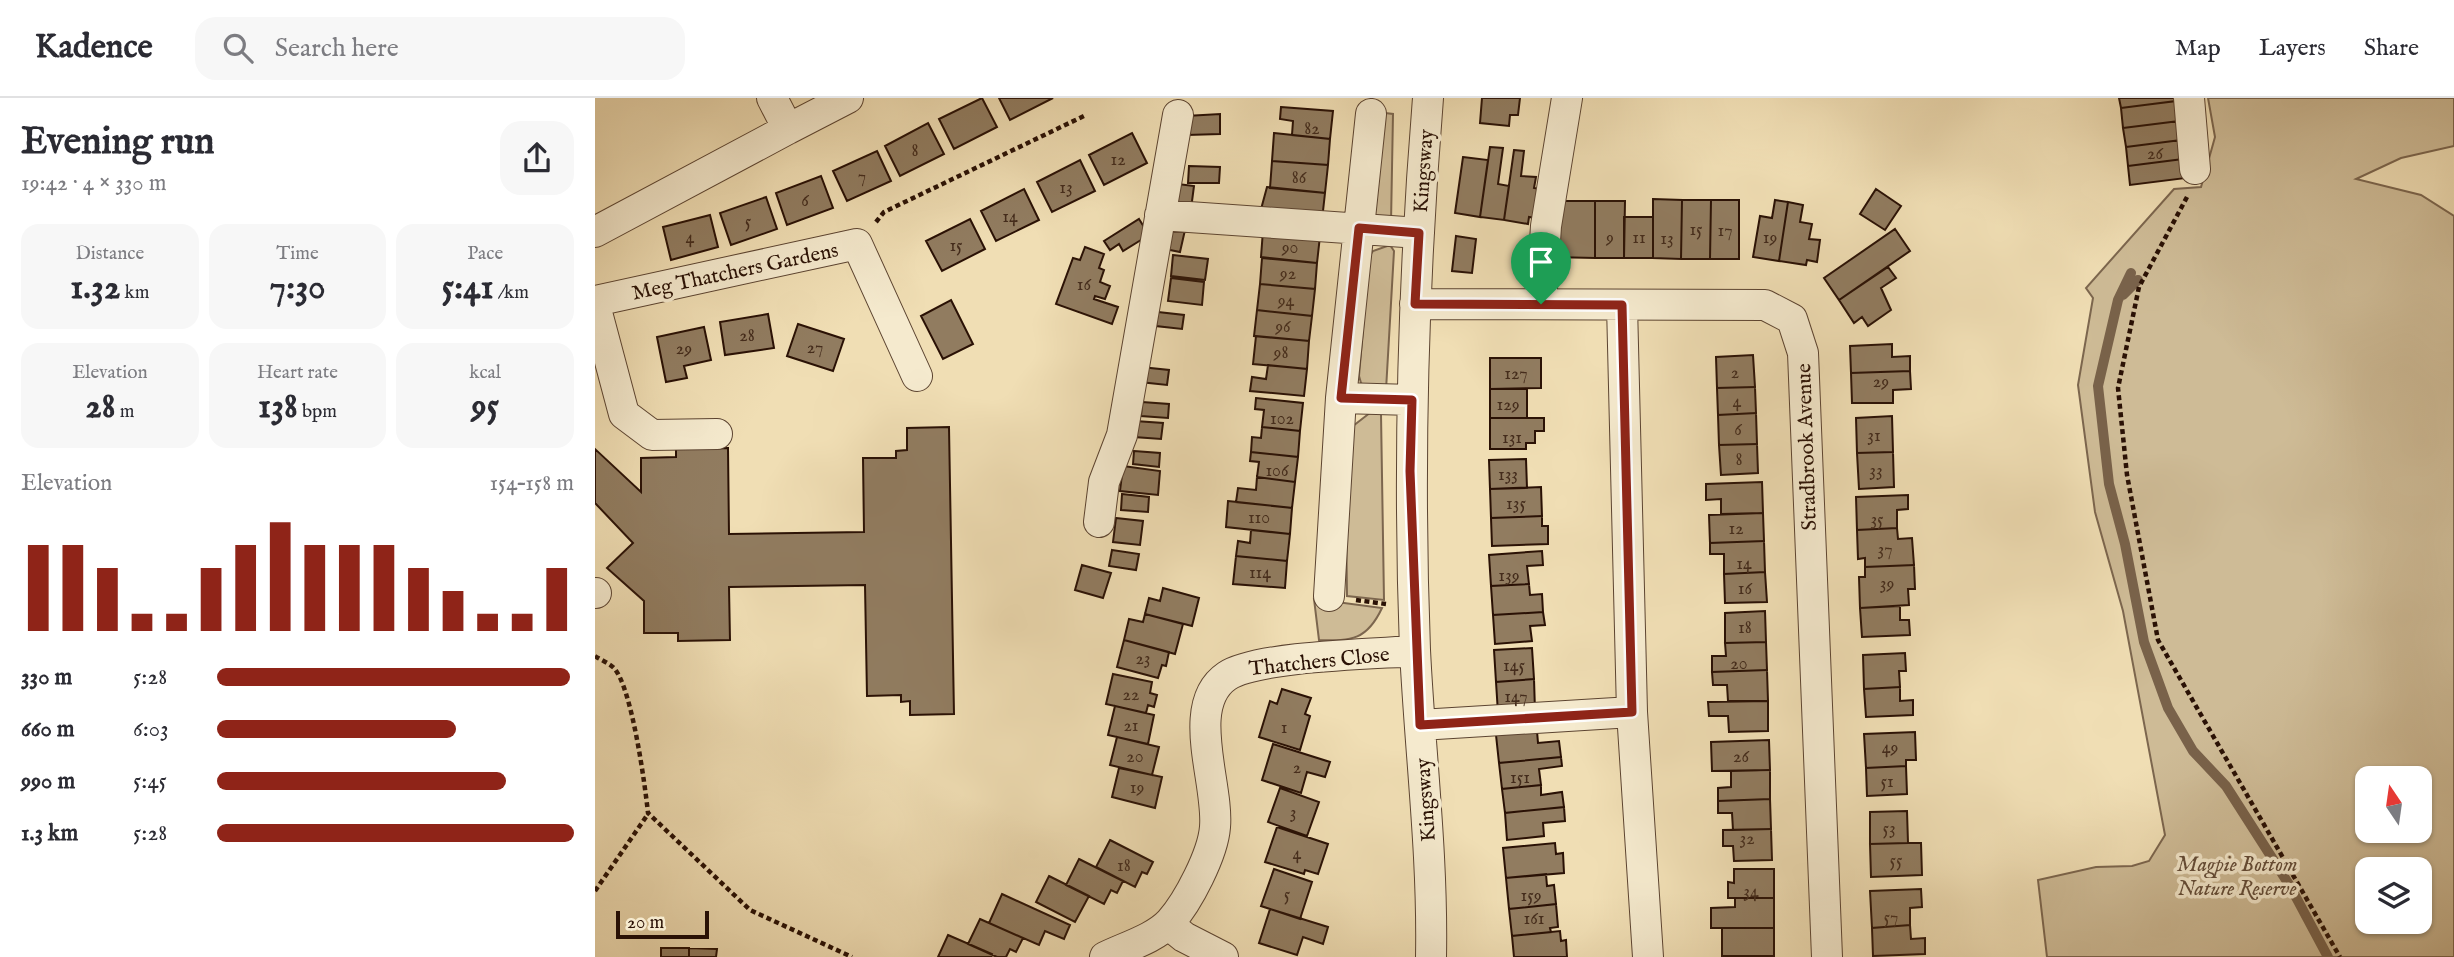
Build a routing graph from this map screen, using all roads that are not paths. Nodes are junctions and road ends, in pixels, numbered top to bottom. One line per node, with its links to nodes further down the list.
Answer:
1 (772, 98): 8 (street)
2 (848, 98): 8 (street)
3 (1428, 98): 13 (street, Kingsway)
4 (1567, 98): 16 (street)
5 (2189, 98): 9 (street)
6 (1371, 114): 11 (street)
7 (1178, 115): 10 (street)
8 (789, 129): 12 (street)
9 (2195, 169)
10 (1160, 215): 11 (street); 22 (street)
11 (1359, 228): 13 (street); 19 (street)
12 (595, 232)
13 (1419, 233): 15 (street, Kingsway)
14 (595, 303): 18 (street, Meg Thatchers Gardens); 21 (street)
15 (1415, 304): 16 (street, Stradbrook Avenue); 20 (street, Kingsway)
16 (1541, 304): 17 (street, Stradbrook Avenue)
17 (1622, 305): 25 (street); 32 (street, Stradbrook Avenue)
18 (917, 376)
19 (1341, 398): 20 (street); 23 (street)
20 (1412, 400): 24 (street, Kingsway)
21 (717, 434)
22 (1099, 522)
23 (1329, 596)
24 (1415, 651): 26 (street, Kingsway); 27 (street, Thatchers Close)
25 (1632, 712): 26 (street); 31 (street)
26 (1420, 725): 30 (street, Kingsway)
27 (1168, 924): 28 (street, Thatchers Close); 29 (street)
28 (1105, 957)
29 (1223, 957)
30 (1430, 957)
31 (1648, 957)
32 (1827, 957)

